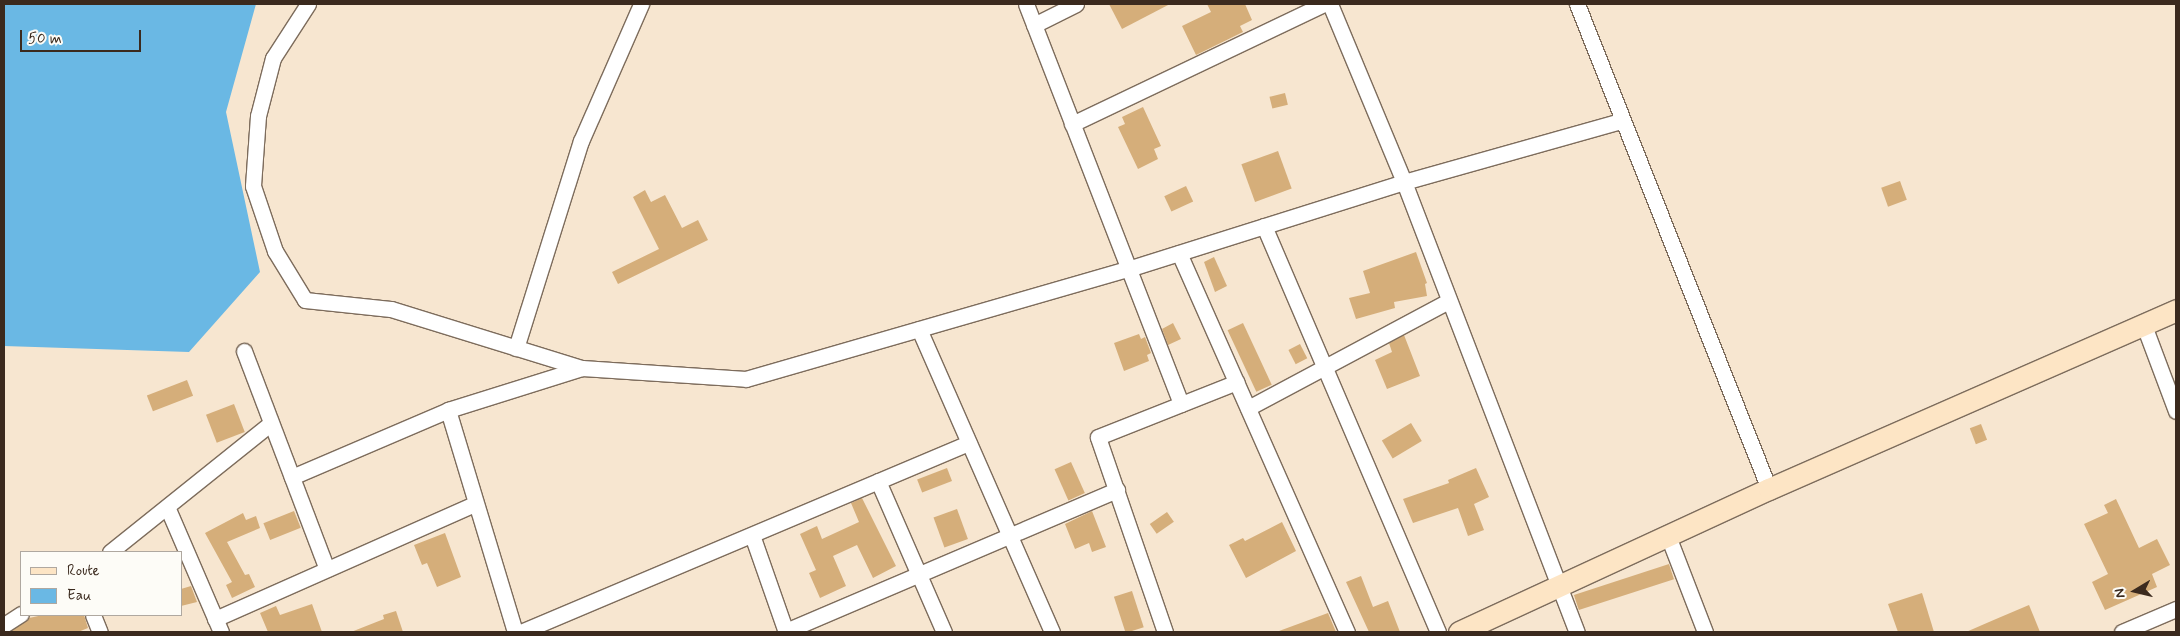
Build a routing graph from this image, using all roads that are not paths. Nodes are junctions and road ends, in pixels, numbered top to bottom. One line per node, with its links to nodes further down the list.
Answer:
1 (308, 4): 19 (street)
2 (641, 4): 19 (street)
3 (1026, 4): 8 (street)
4 (1076, 4): 8 (street)
5 (1324, 4): 10 (street)
6 (1330, 4): 11 (street)
7 (1577, 4): 9 (street)
8 (1034, 25): 10 (street)
9 (1621, 121): 11 (street); 32 (street)
10 (1072, 124): 14 (street)
11 (1404, 182): 12 (street); 15 (street)
12 (1264, 226): 13 (street); 21 (street)
13 (1179, 253): 14 (street); 23 (street)
14 (1128, 269): 18 (street); 24 (street)
15 (1448, 301): 21 (street); 42 (street)
16 (2176, 310): 17 (main road)
17 (2143, 323): 27 (street); 32 (main road)
18 (919, 330): 22 (street); 29 (street)
19 (516, 348): 22 (street)
20 (244, 350): 28 (street)
21 (1324, 367): 25 (street); 56 (street)
22 (582, 368): 26 (street)
23 (1237, 382): 24 (street); 25 (street)
24 (1181, 404): 33 (street)
25 (1248, 408): 55 (street)
26 (448, 410): 30 (street); 34 (street)
27 (2176, 411)
28 (270, 424): 30 (street); 35 (street)
29 (969, 443): 31 (street); 37 (street)
30 (292, 477): 40 (street)
31 (878, 481): 36 (street); 41 (street)
32 (1769, 489): 38 (main road)
33 (1117, 490): 37 (street); 54 (street)
34 (475, 504): 40 (street); 49 (street)
35 (168, 509): 39 (street); 47 (street)
36 (752, 534): 50 (street); 51 (street)
37 (1008, 534): 41 (street); 53 (street)
38 (1668, 536): 42 (main road); 59 (street)
39 (111, 551)
40 (327, 569): 47 (street)
41 (918, 573): 51 (street); 52 (street)
42 (1559, 588): 57 (main road); 58 (street)
43 (2176, 609): 60 (street)
44 (20, 615): 46 (street)
45 (93, 616): 48 (street)
46 (4, 625)
47 (218, 626)
48 (100, 632)
49 (515, 632)
50 (521, 632)
51 (786, 632)
52 (944, 632)
53 (1052, 632)
54 (1165, 632)
55 (1347, 632)
56 (1438, 632)
57 (1458, 632)
58 (1577, 632)
59 (1705, 632)
60 (2122, 632)

